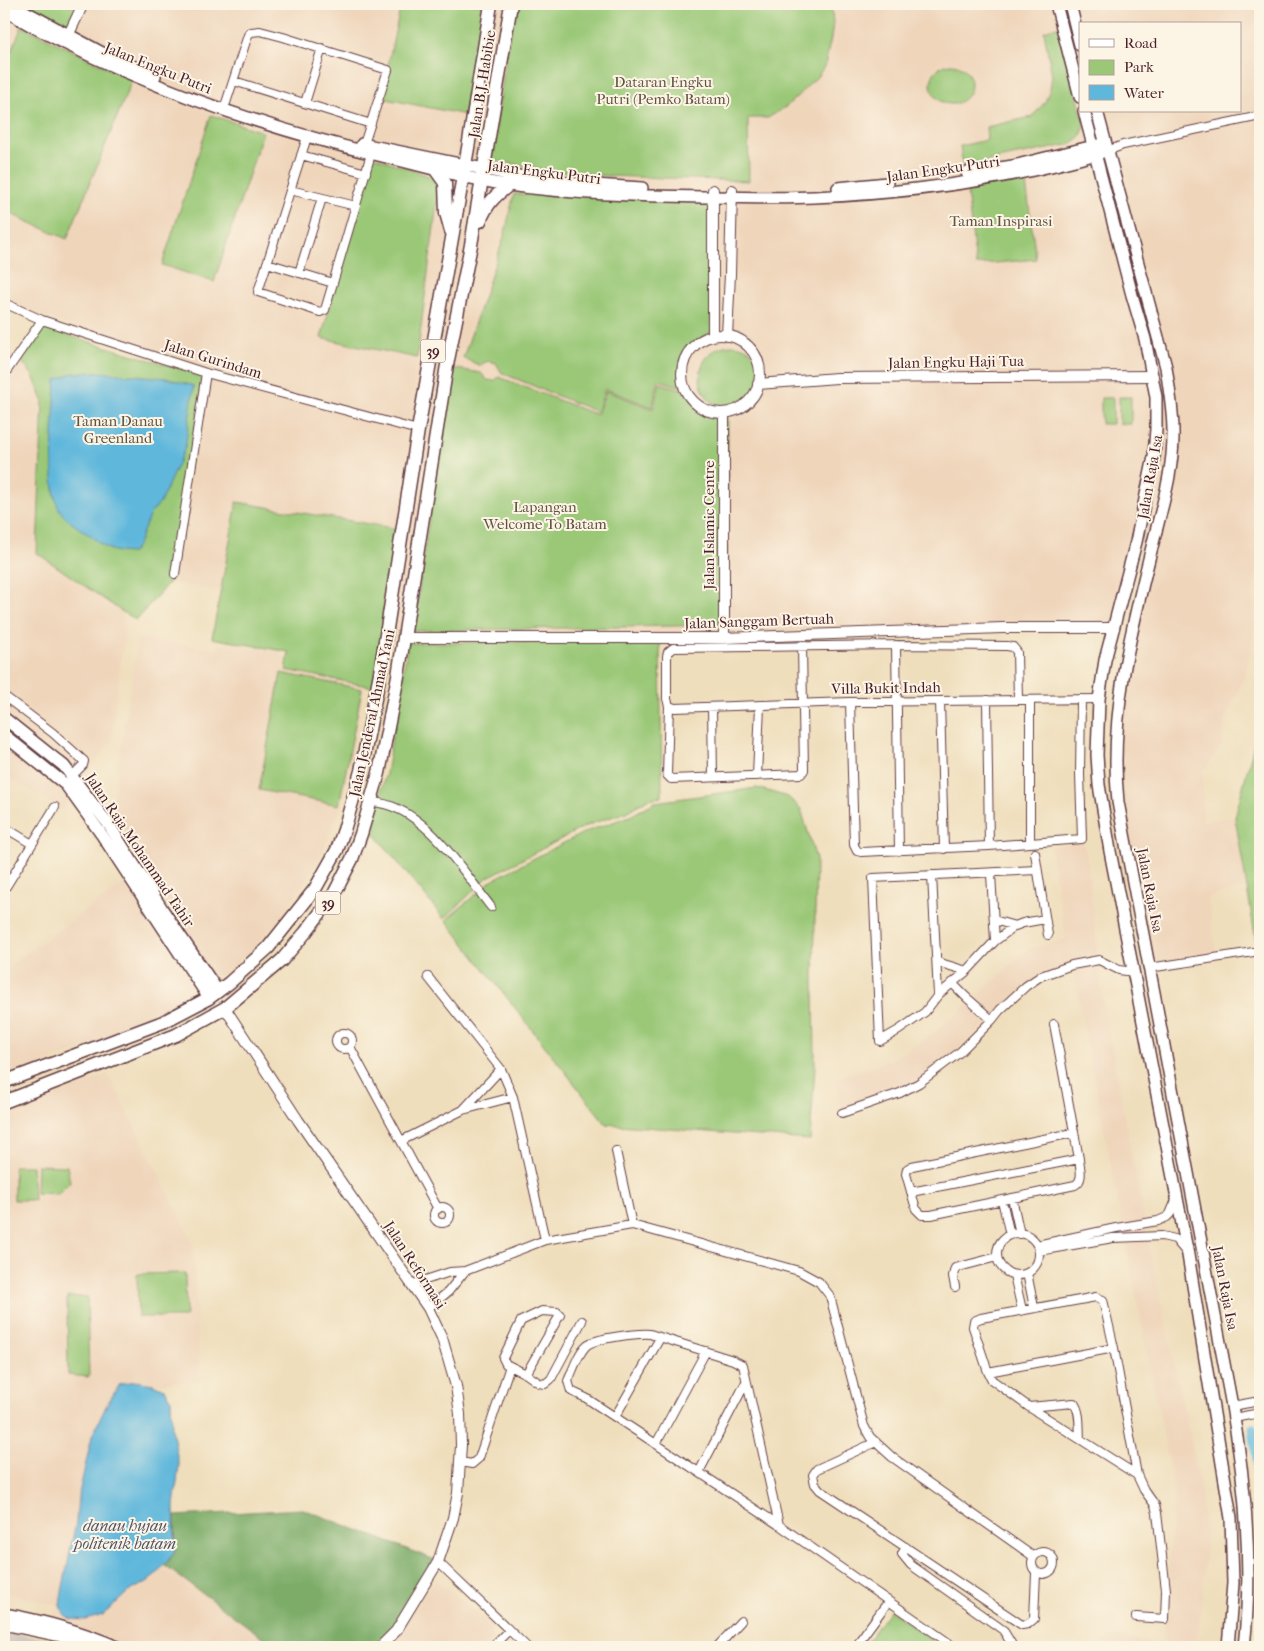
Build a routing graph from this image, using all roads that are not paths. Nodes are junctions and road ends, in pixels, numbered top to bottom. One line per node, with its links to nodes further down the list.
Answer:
1 (12, 4): 8 (main road, Jalan Engku Putri)
2 (84, 4): 8 (street)
3 (491, 4): 25 (highway, Jalan B.J. Habibie / 39)
4 (511, 4): 27 (highway, Jalan B.J. Habibie / 39)
5 (1056, 4): 12 (main road)
6 (1070, 4): 9 (main road)
7 (4, 10): 19 (main road, Jalan Engku Putri)
8 (68, 36): 13 (main road, Jalan Engku Putri)
9 (1079, 41)
10 (322, 48): 11 (street); 14 (street); 18 (street)
11 (234, 81): 13 (street); 14 (street)
12 (1079, 94)
13 (226, 104): 21 (main road, Jalan Engku Putri)
14 (305, 104): 18 (street)
15 (1084, 112): 22 (main road, Jalan Raja Isa)
16 (1097, 112): 20 (main road, Jalan Raja Isa)
17 (1260, 116): 20 (street)
18 (370, 124): 21 (street)
19 (307, 137): 21 (main road, Jalan Engku Putri); 23 (street)
20 (1106, 148): 22 (main road, Jalan Engku Putri); 52 (main road, Jalan Raja Isa)
21 (368, 149): 24 (main road, Jalan Engku Putri); 25 (main road, Jalan Engku Putri); 26 (street)
22 (1094, 150): 31 (main road, Jalan Engku Putri); 45 (main road, Jalan Raja Isa)
23 (301, 155): 26 (street); 29 (street)
24 (434, 169): 25 (main road, Jalan Engku Putri); 35 (highway)
25 (464, 170): 27 (main road, Jalan Engku Putri); 35 (highway, Jalan Jenderal Ahmad Yani / 39)
26 (366, 173): 33 (street)
27 (483, 175): 28 (main road, Jalan Engku Putri); 30 (main road, Jalan Engku Putri); 34 (highway, Jalan Jenderal Ahmad Yani / 39)
28 (509, 185): 30 (main road, Jalan Engku Putri); 34 (highway)
29 (290, 190): 32 (street); 36 (street)
30 (714, 194): 31 (main road, Jalan Engku Putri); 41 (street)
31 (732, 194): 42 (street)
32 (322, 198): 33 (street); 37 (street)
33 (356, 206): 38 (street)
34 (473, 234): 50 (highway, Jalan Jenderal Ahmad Yani / 39)
35 (452, 235): 48 (highway, Jalan Jenderal Ahmad Yani / 39)
36 (267, 263): 37 (street); 38 (street)
37 (299, 273): 38 (street)
38 (333, 283)
39 (4, 303): 40 (street, Jalan Gurindam)
40 (42, 320): 43 (street, Jalan Gurindam); 44 (street)
41 (713, 336): 42 (street); 47 (street)
42 (727, 336): 46 (street)
43 (206, 373): 48 (street, Jalan Gurindam); 53 (street)
44 (4, 375)
45 (1153, 376): 46 (street, Jalan Engku Haji Tua); 51 (main road, Jalan Raja Isa)
46 (758, 384): 47 (street)
47 (724, 413): 56 (street, Jalan Islamic Centre)
48 (418, 430): 49 (highway, Jalan Jenderal Ahmad Yani / 39)
49 (403, 526): 50 (highway); 105 (highway, Jalan Jenderal Ahmad Yani / 39)
50 (421, 529): 55 (highway, Jalan Jenderal Ahmad Yani / 39)
51 (1136, 542): 52 (main road); 54 (main road, Jalan Raja Isa)
52 (1152, 546): 78 (main road, Jalan Raja Isa)
53 (174, 574)
54 (1114, 628): 56 (street, Jalan Sanggam Bertuah); 61 (main road, Jalan Raja Isa)
55 (405, 638): 56 (street, Jalan Sanggam Bertuah); 77 (highway, Jalan Jenderal Ahmad Yani / 39)
56 (724, 638)
57 (896, 645): 58 (street); 63 (street); 67 (street)
58 (802, 646): 68 (street); 70 (street)
59 (4, 696): 74 (street)
60 (1081, 699): 61 (street, Villa Bukit Indah); 64 (street, Villa Bukit Indah); 82 (street)
61 (1099, 699): 79 (main road, Jalan Raja Isa)
62 (987, 700): 63 (street, Villa Bukit Indah); 65 (street, Villa Bukit Indah); 84 (street)
63 (1018, 700): 64 (street, Villa Bukit Indah)
64 (1030, 700): 82 (street)
65 (940, 701): 67 (street, Villa Bukit Indah); 85 (street)
66 (850, 702): 67 (street, Villa Bukit Indah); 68 (street, Villa Bukit Indah); 86 (street)
67 (896, 702): 86 (street)
68 (804, 704): 69 (street, Villa Bukit Indah); 75 (street)
69 (760, 705): 71 (street, Villa Bukit Indah); 75 (street)
70 (672, 707): 71 (street, Villa Bukit Indah); 76 (street)
71 (712, 707): 76 (street)
72 (4, 718): 74 (main road, Jalan Raja Mohammad Tahir)
73 (4, 735): 105 (main road, Jalan Raja Mohammad Tahir)
74 (72, 776): 105 (main road, Jalan Raja Mohammad Tahir)
75 (757, 776): 76 (street)
76 (713, 778)
77 (371, 802): 92 (street); 107 (highway, Jalan Jenderal Ahmad Yani / 39)
78 (1118, 802): 79 (main road); 100 (main road, Jalan Raja Isa)
79 (1101, 804): 102 (main road, Jalan Raja Isa)
80 (55, 807): 83 (street)
81 (4, 827): 83 (street)
82 (1030, 843): 84 (street)
83 (32, 844): 91 (street)
84 (989, 846): 85 (street)
85 (944, 849): 86 (street)
86 (899, 851)
87 (1035, 852): 88 (street)
88 (1037, 870): 89 (street); 93 (street)
89 (991, 874): 90 (street); 94 (street)
90 (932, 875): 99 (street); 106 (street)
91 (4, 890)
92 (491, 907)
93 (1045, 919): 95 (street); 96 (street)
94 (994, 920): 95 (street); 97 (street)
95 (1015, 926): 97 (street)
96 (1048, 935)
97 (995, 941): 101 (street)
98 (1260, 951): 100 (street)
99 (937, 962): 101 (street); 106 (street)
100 (1149, 968): 117 (main road, Jalan Raja Isa)
101 (967, 971): 104 (street)
102 (1134, 972): 108 (street); 119 (main road, Jalan Raja Isa)
103 (428, 977): 111 (street)
104 (952, 983): 106 (street); 108 (street)
105 (213, 994): 112 (highway, Jalan Jenderal Ahmad Yani / 39)
106 (938, 995)
107 (225, 1008): 114 (highway, Jalan Jenderal Ahmad Yani / 39); 138 (street, Jalan Reformasi)
108 (992, 1020): 116 (street)
109 (1054, 1024): 118 (street)
110 (350, 1047): 120 (street)
111 (501, 1069): 113 (street); 115 (street)
112 (4, 1082)
113 (513, 1096): 115 (street); 131 (street)
114 (4, 1102)
115 (463, 1110): 120 (street)
116 (842, 1113)
117 (1181, 1132): 119 (main road); 153 (main road, Jalan Raja Isa)
118 (1073, 1133): 122 (street); 123 (street)
119 (1165, 1135): 124 (main road, Jalan Raja Isa)
120 (401, 1141): 127 (street)
121 (616, 1150): 128 (street)
122 (1079, 1159): 123 (street); 125 (street)
123 (911, 1192): 126 (street)
124 (1177, 1196): 132 (street); 133 (main road, Jalan Raja Isa)
125 (1012, 1198): 126 (street); 129 (street)
126 (1002, 1200): 130 (street)
127 (438, 1209)
128 (632, 1225): 131 (street); 157 (street)
129 (1020, 1234): 130 (street); 132 (street)
130 (1010, 1235): 134 (street)
131 (546, 1240): 135 (street)
132 (1038, 1248): 133 (street); 136 (street)
133 (1188, 1255): 182 (main road, Jalan Raja Isa)
134 (997, 1257): 137 (street); 139 (street)
135 (465, 1271): 138 (street); 141 (street)
136 (1027, 1273): 137 (street); 140 (street)
137 (1014, 1275): 142 (street)
138 (413, 1284): 141 (street, Jalan Reformasi)
139 (955, 1287)
140 (1034, 1307): 142 (street); 145 (street)
141 (428, 1308): 159 (street, Jalan Reformasi)
142 (1022, 1310): 148 (street)
143 (582, 1321): 149 (street)
144 (660, 1338): 146 (street); 155 (street); 155 (street)
145 (1114, 1348): 148 (street); 161 (street)
146 (706, 1352): 150 (street); 158 (street)
147 (510, 1366): 149 (street); 149 (street); 159 (street)
148 (988, 1372): 152 (street)
149 (526, 1374)
150 (746, 1382): 160 (street); 162 (street)
151 (1260, 1401): 153 (street)
152 (1029, 1407): 156 (street); 156 (street)
153 (1233, 1412): 154 (street); 183 (main road, Jalan Raja Isa)
154 (1260, 1413)
155 (615, 1417): 158 (street)
156 (1080, 1439): 161 (street)
157 (876, 1442): 163 (street); 164 (street)
158 (656, 1444): 160 (street)
159 (460, 1462): 165 (street, Jalan Reformasi)
160 (698, 1472): 162 (street)
161 (1137, 1475): 169 (street)
162 (779, 1525): 167 (street)
163 (906, 1547): 166 (street); 181 (street)
164 (1034, 1557): 166 (street); 166 (street)
165 (438, 1562): 172 (street); 175 (street, Jalan Reformasi)
166 (1036, 1573)
167 (888, 1602): 179 (street); 180 (street)
168 (4, 1614): 174 (main road)
169 (1136, 1617)
170 (741, 1621): 178 (street)
171 (4, 1624): 173 (main road)
172 (509, 1630): 176 (street); 177 (street)
173 (94, 1647)
174 (117, 1647)
175 (380, 1647)
176 (492, 1647)
177 (527, 1647)
178 (717, 1647)
179 (857, 1647)
180 (950, 1647)
181 (1012, 1647)
182 (1228, 1647)
183 (1245, 1647)

